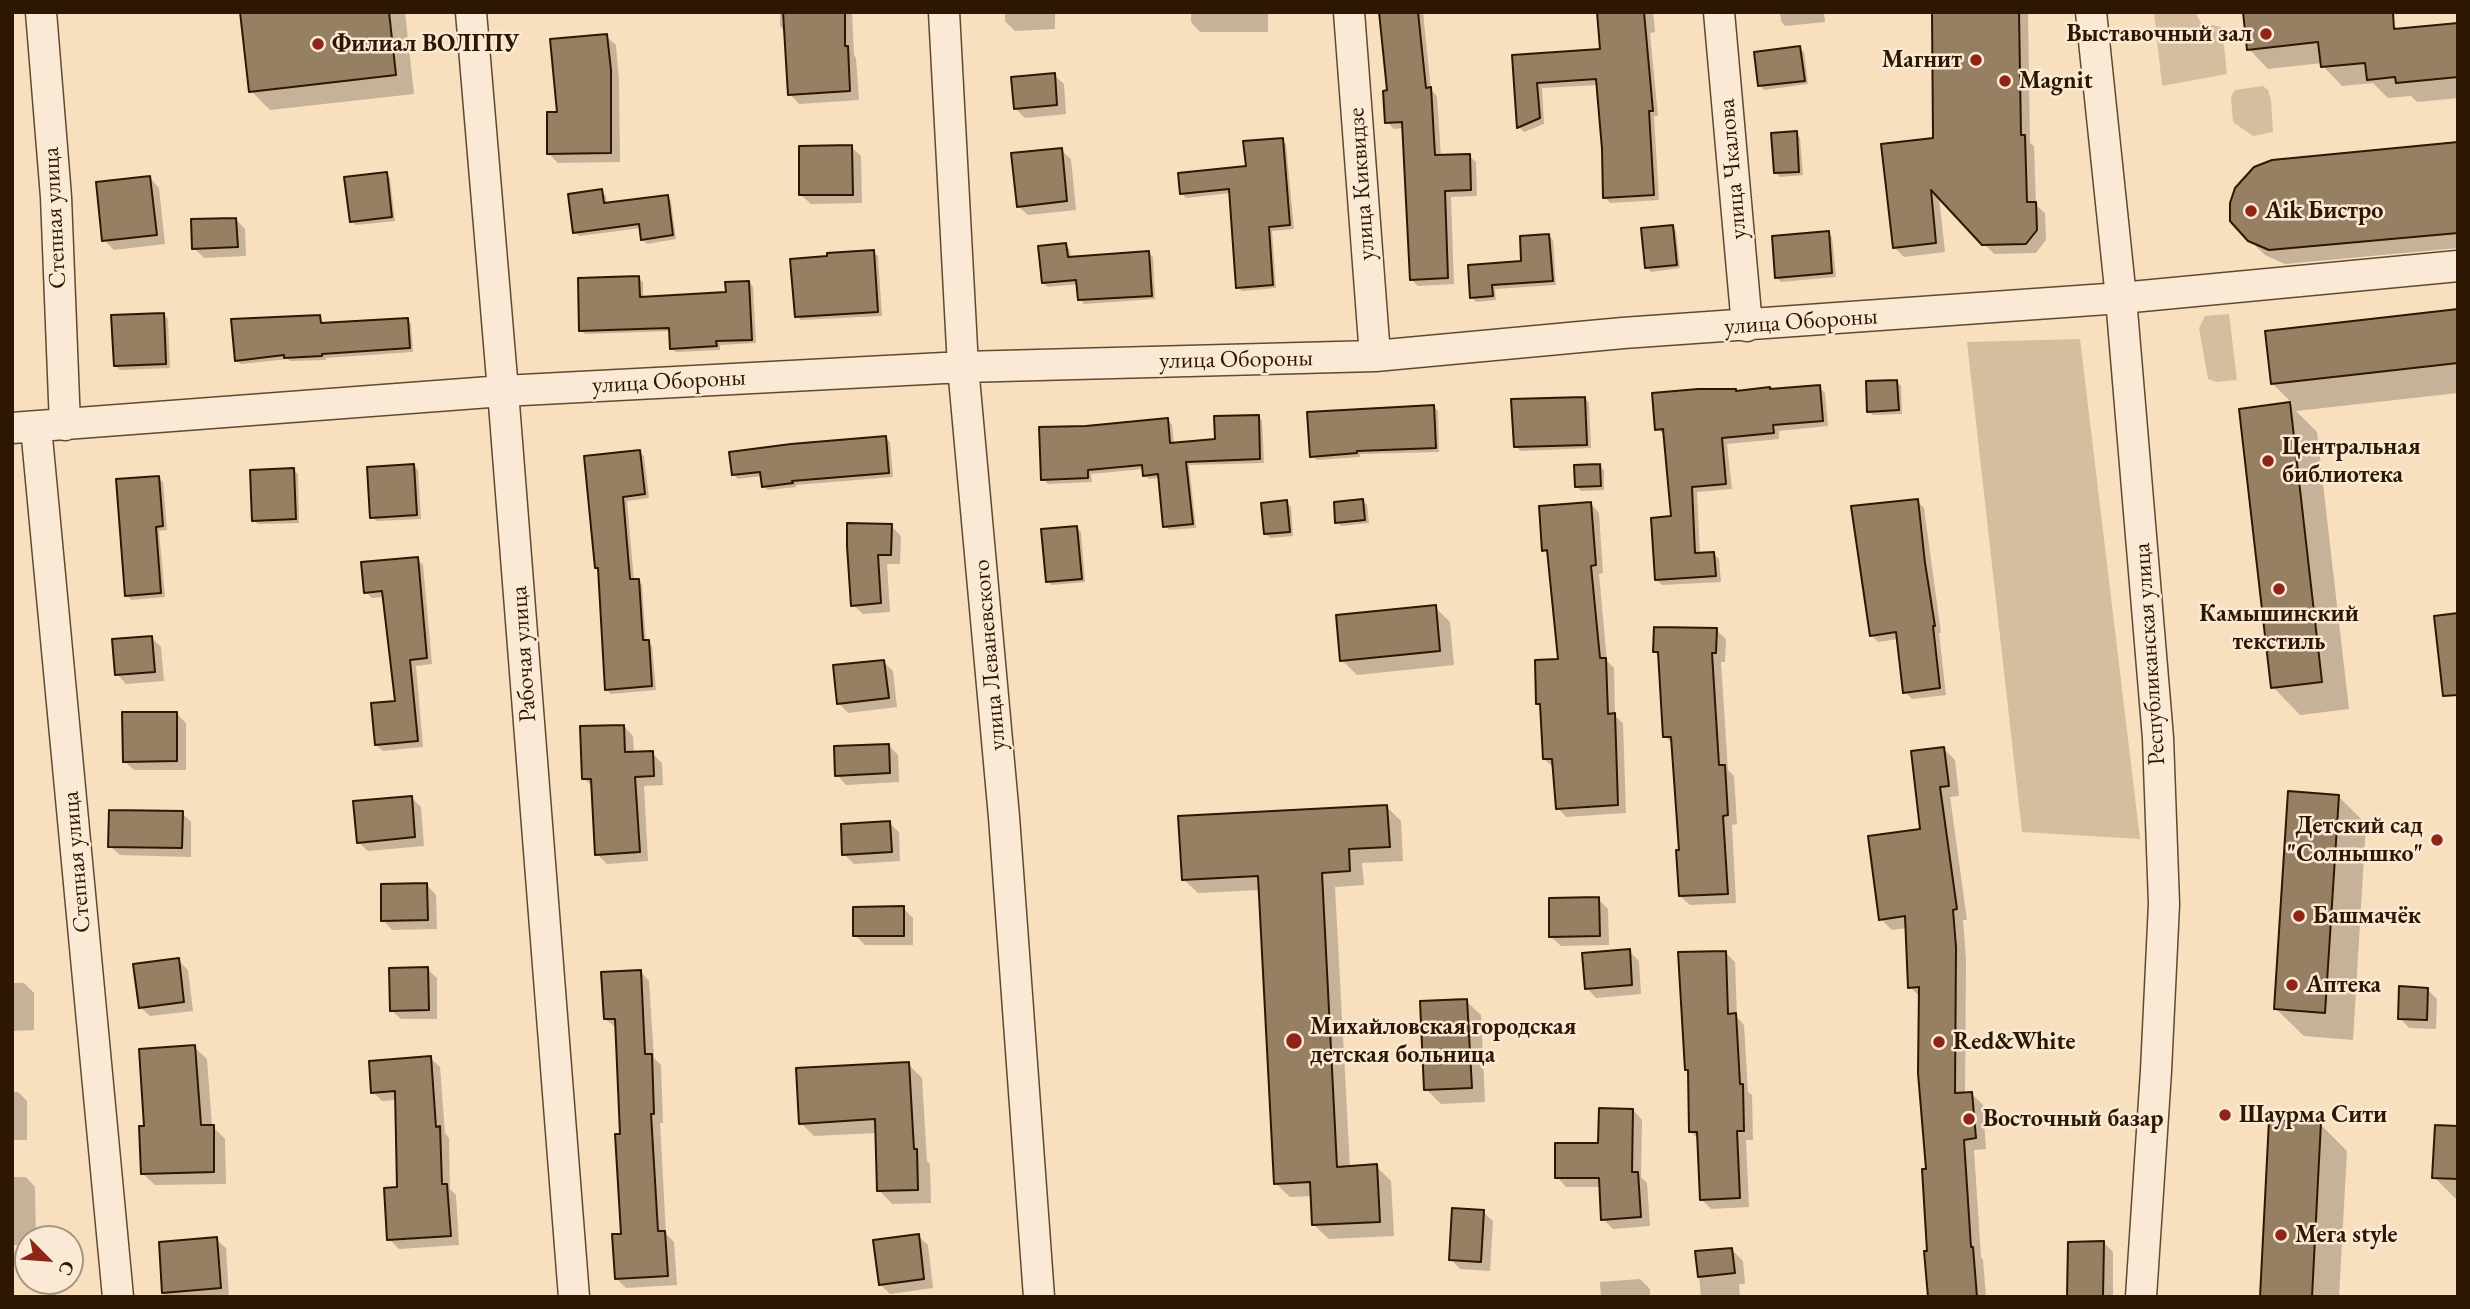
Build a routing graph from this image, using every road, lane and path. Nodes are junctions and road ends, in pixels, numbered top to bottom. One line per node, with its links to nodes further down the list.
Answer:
1 (41, 12): 13 (street, Степная улица)
2 (471, 12): 12 (street, Рабочая улица)
3 (944, 12): 11 (street, улица Леваневского)
4 (1349, 12): 10 (street, улица Киквидзе)
5 (1718, 12): 9 (street, улица Чкалова)
6 (2091, 12): 8 (street, Республиканская улица)
7 (2458, 266): 8 (street, улица Обороны)
8 (2121, 298): 9 (street, улица Обороны); 17 (street, Республиканская улица)
9 (1747, 326): 10 (street, улица Обороны)
10 (1374, 356): 11 (street, улица Обороны)
11 (963, 367): 12 (street, улица Обороны); 16 (street, улица Леваневского)
12 (503, 391): 13 (street, улица Обороны); 15 (street, Рабочая улица)
13 (38, 427): 14 (street, Степная улица)
14 (118, 1297)
15 (574, 1297)
16 (1039, 1297)
17 (2141, 1297)

